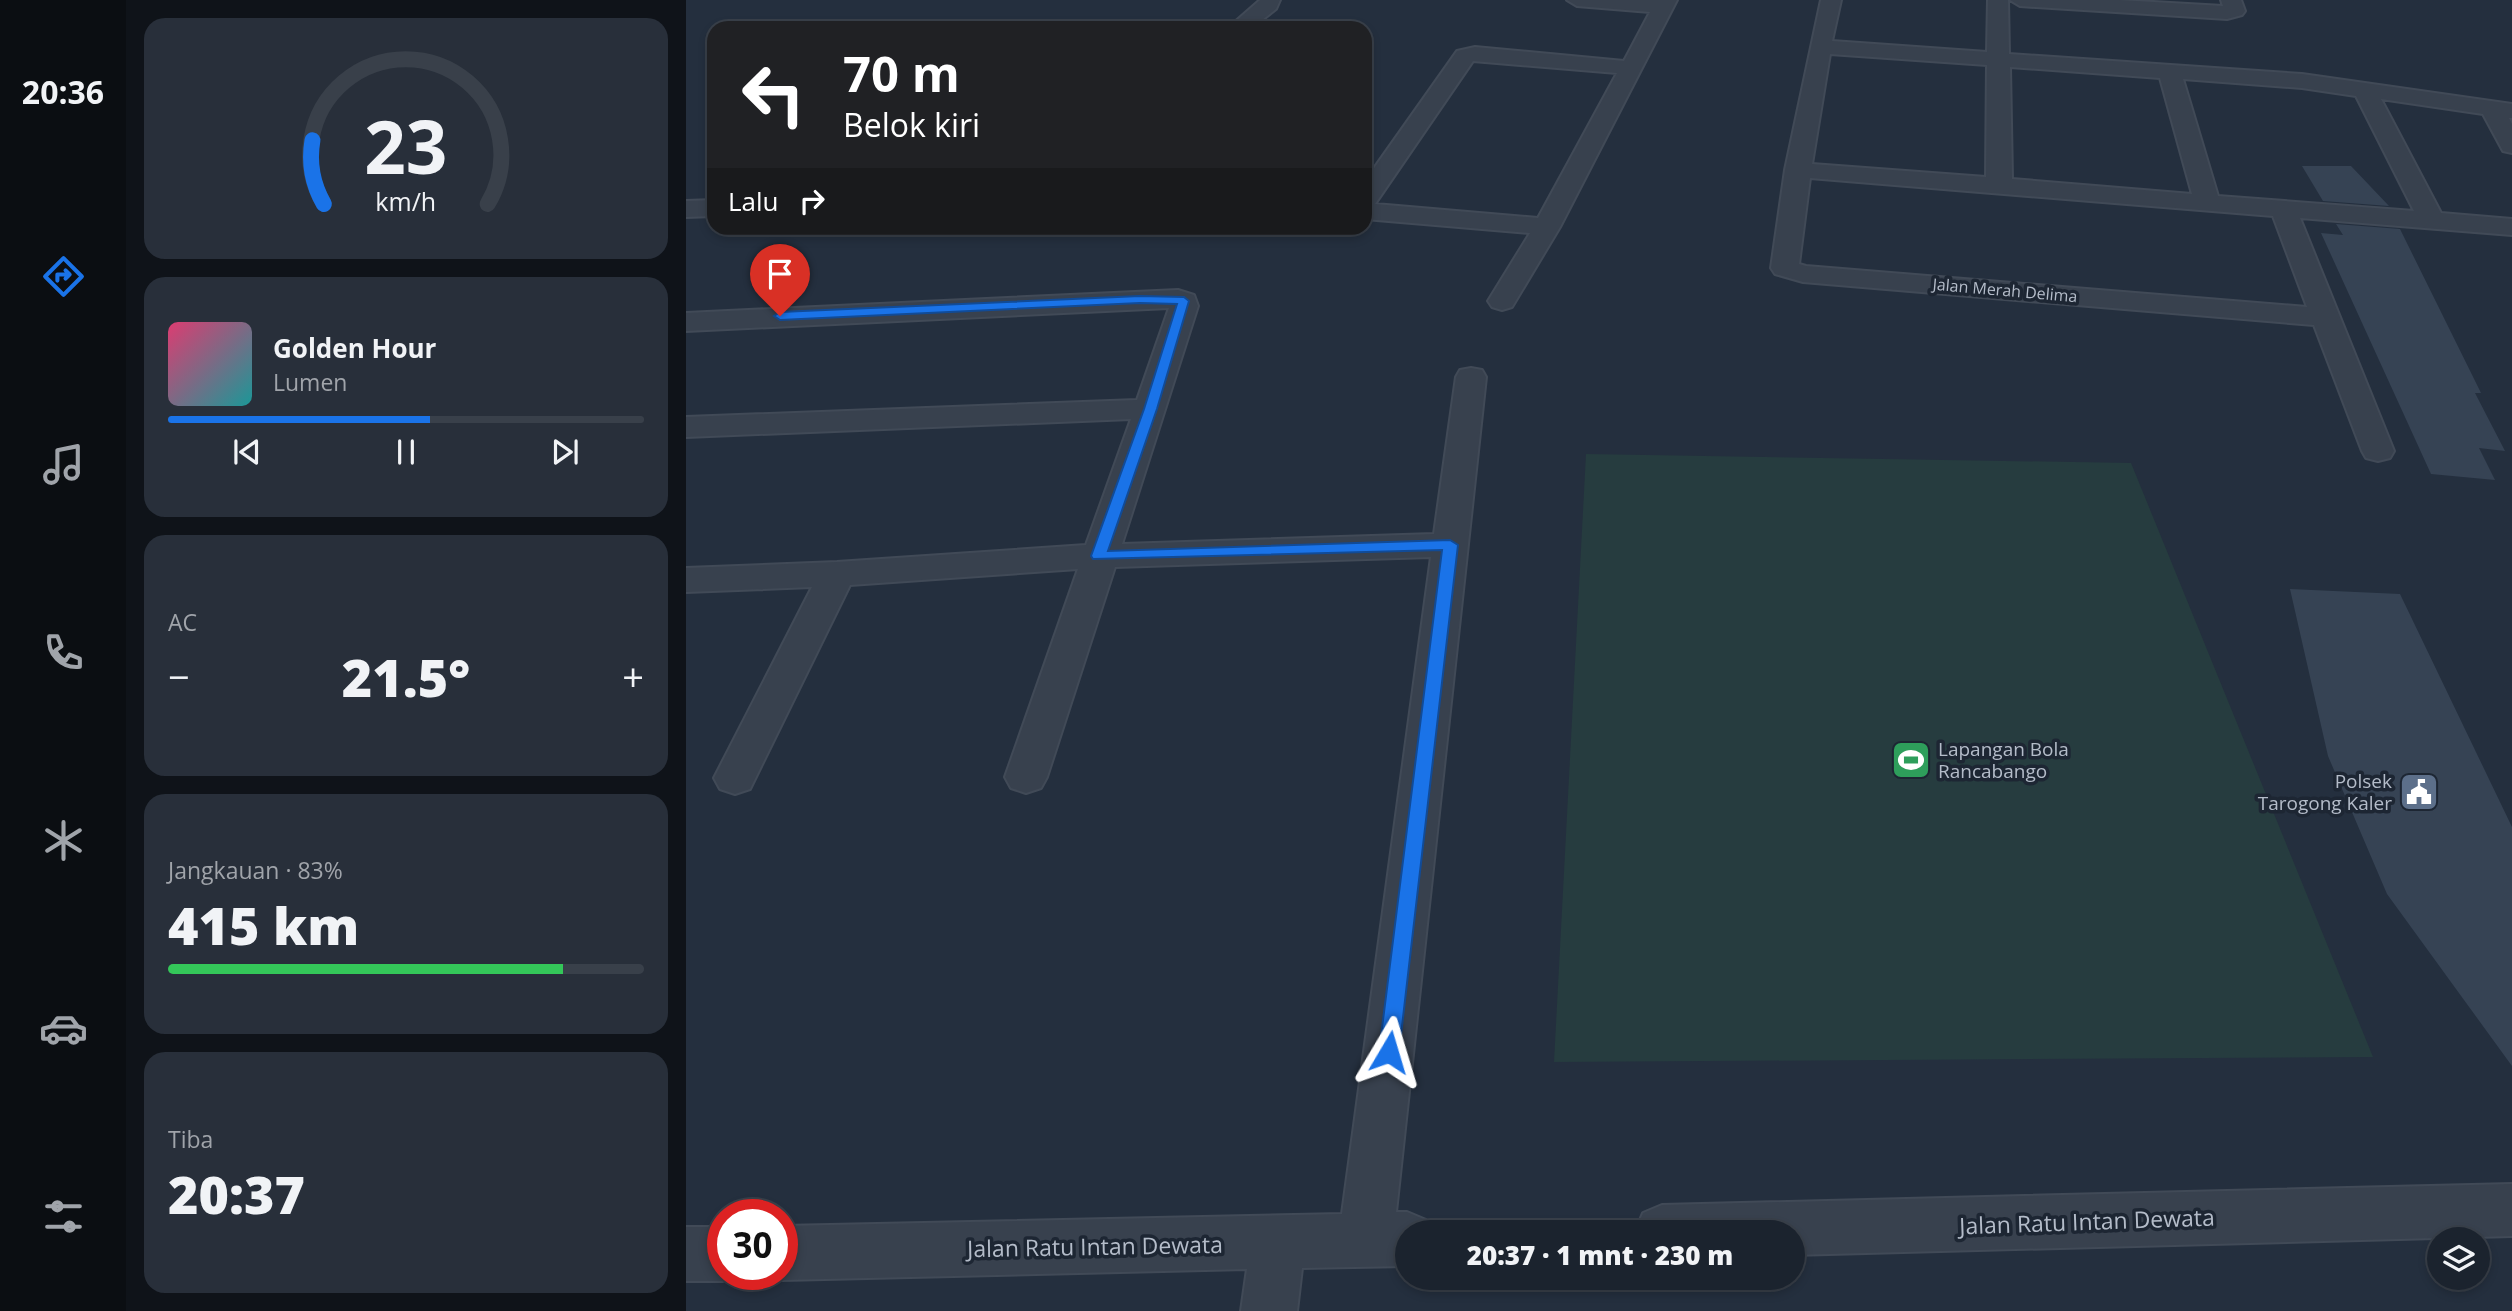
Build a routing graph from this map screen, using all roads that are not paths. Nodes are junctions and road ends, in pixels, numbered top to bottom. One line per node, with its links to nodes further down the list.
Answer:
1 (1270, 0): 8 (street)
2 (1577, 0): 7 (street)
3 (1831, 0): 9 (street)
4 (1997, 0): 10 (street)
5 (2020, 0): 6 (street)
6 (2231, 0)
7 (1666, 3): 11 (street)
8 (1249, 21)
9 (1820, 47): 10 (street); 16 (street)
10 (1996, 61): 12 (street); 17 (street)
11 (1632, 68): 18 (street); 25 (street)
12 (2170, 72): 13 (street); 19 (street)
13 (2365, 90): 14 (street); 24 (street)
14 (2502, 110): 15 (street)
15 (2512, 146)
16 (1798, 170): 17 (street); 28 (street, Jalan Merah Delima)
17 (1999, 188): 19 (street)
18 (1372, 189)
19 (2207, 202): 22 (street)
20 (686, 208): 21 (street)
21 (707, 208)
22 (2283, 208): 24 (street); 28 (street)
23 (1372, 212): 25 (street)
24 (2432, 220): 26 (street)
25 (1547, 227): 27 (street)
26 (2512, 227)
27 (1502, 301)
28 (2325, 317): 33 (street)
29 (686, 323): 31 (street)
30 (1471, 377): 34 (street)
31 (1150, 409): 32 (street); 35 (street)
32 (686, 427)
33 (2378, 451)
34 (1450, 545): 35 (street); 42 (street)
35 (1099, 556): 36 (street); 38 (street)
36 (837, 574): 37 (street); 39 (street)
37 (686, 580)
38 (1026, 777)
39 (735, 778)
40 (2512, 1210): 41 (street, Jalan Ratu Intan Dewata)
41 (1805, 1228)
42 (1387, 1239): 43 (street, Jalan Ratu Intan Dewata)
43 (1278, 1243): 44 (street, Jalan Ratu Intan Dewata); 47 (street)
44 (798, 1252)
45 (686, 1254): 46 (street)
46 (707, 1254)
47 (1269, 1311)

